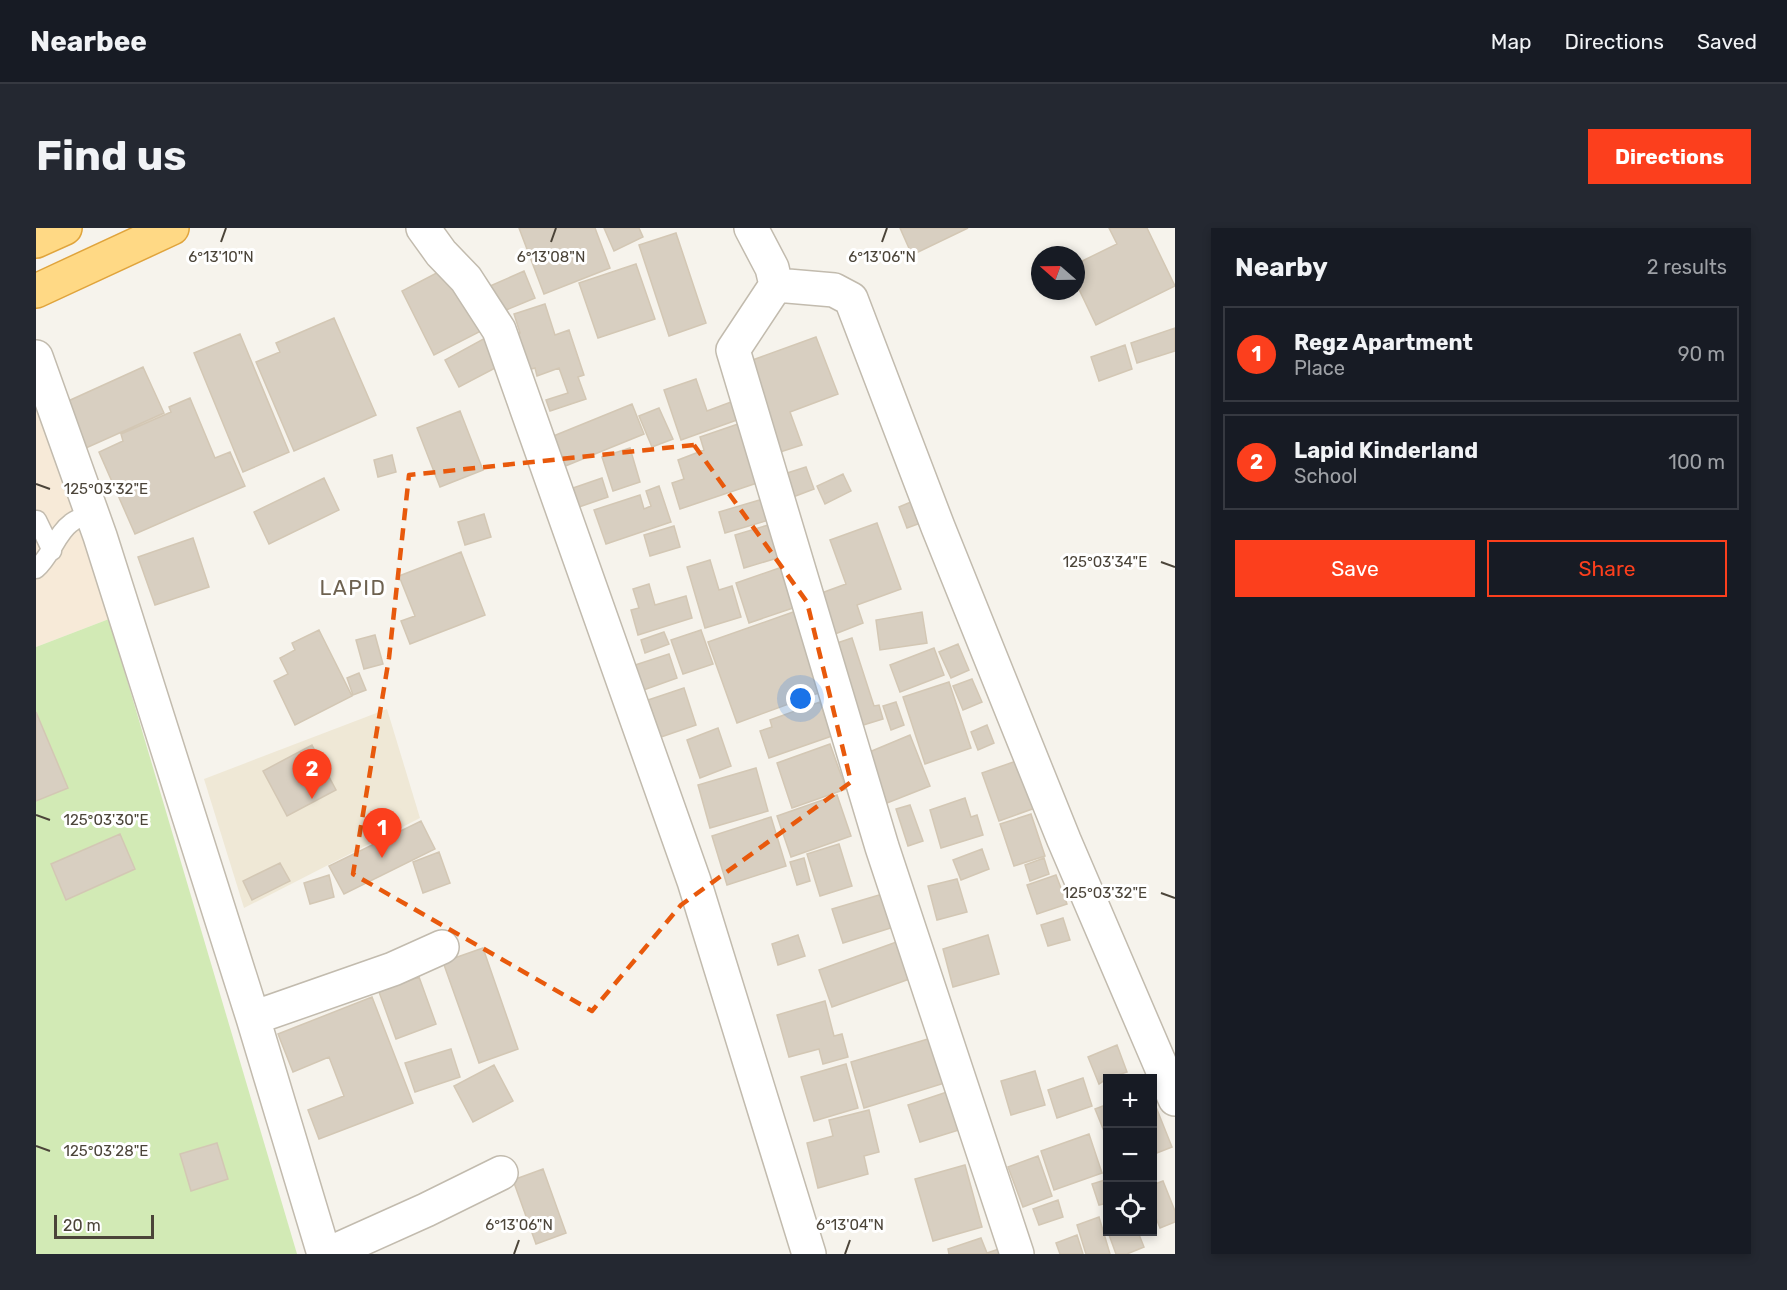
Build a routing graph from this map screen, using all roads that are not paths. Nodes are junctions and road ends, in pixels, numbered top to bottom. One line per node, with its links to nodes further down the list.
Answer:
1 (65, 228): 5 (highway)
2 (172, 228): 7 (highway)
3 (423, 228): 18 (street)
4 (751, 228): 6 (street)
5 (36, 241)
6 (776, 285): 15 (street); 19 (street)
7 (36, 291)
8 (36, 357): 9 (street)
9 (93, 513): 11 (lane); 14 (street)
10 (36, 520): 11 (lane)
11 (52, 551): 12 (lane)
12 (36, 569)
13 (442, 947): 14 (street)
14 (253, 1018): 17 (street)
15 (1175, 1099)
16 (501, 1173): 17 (street)
17 (326, 1254)
18 (809, 1254)
19 (1017, 1254)

